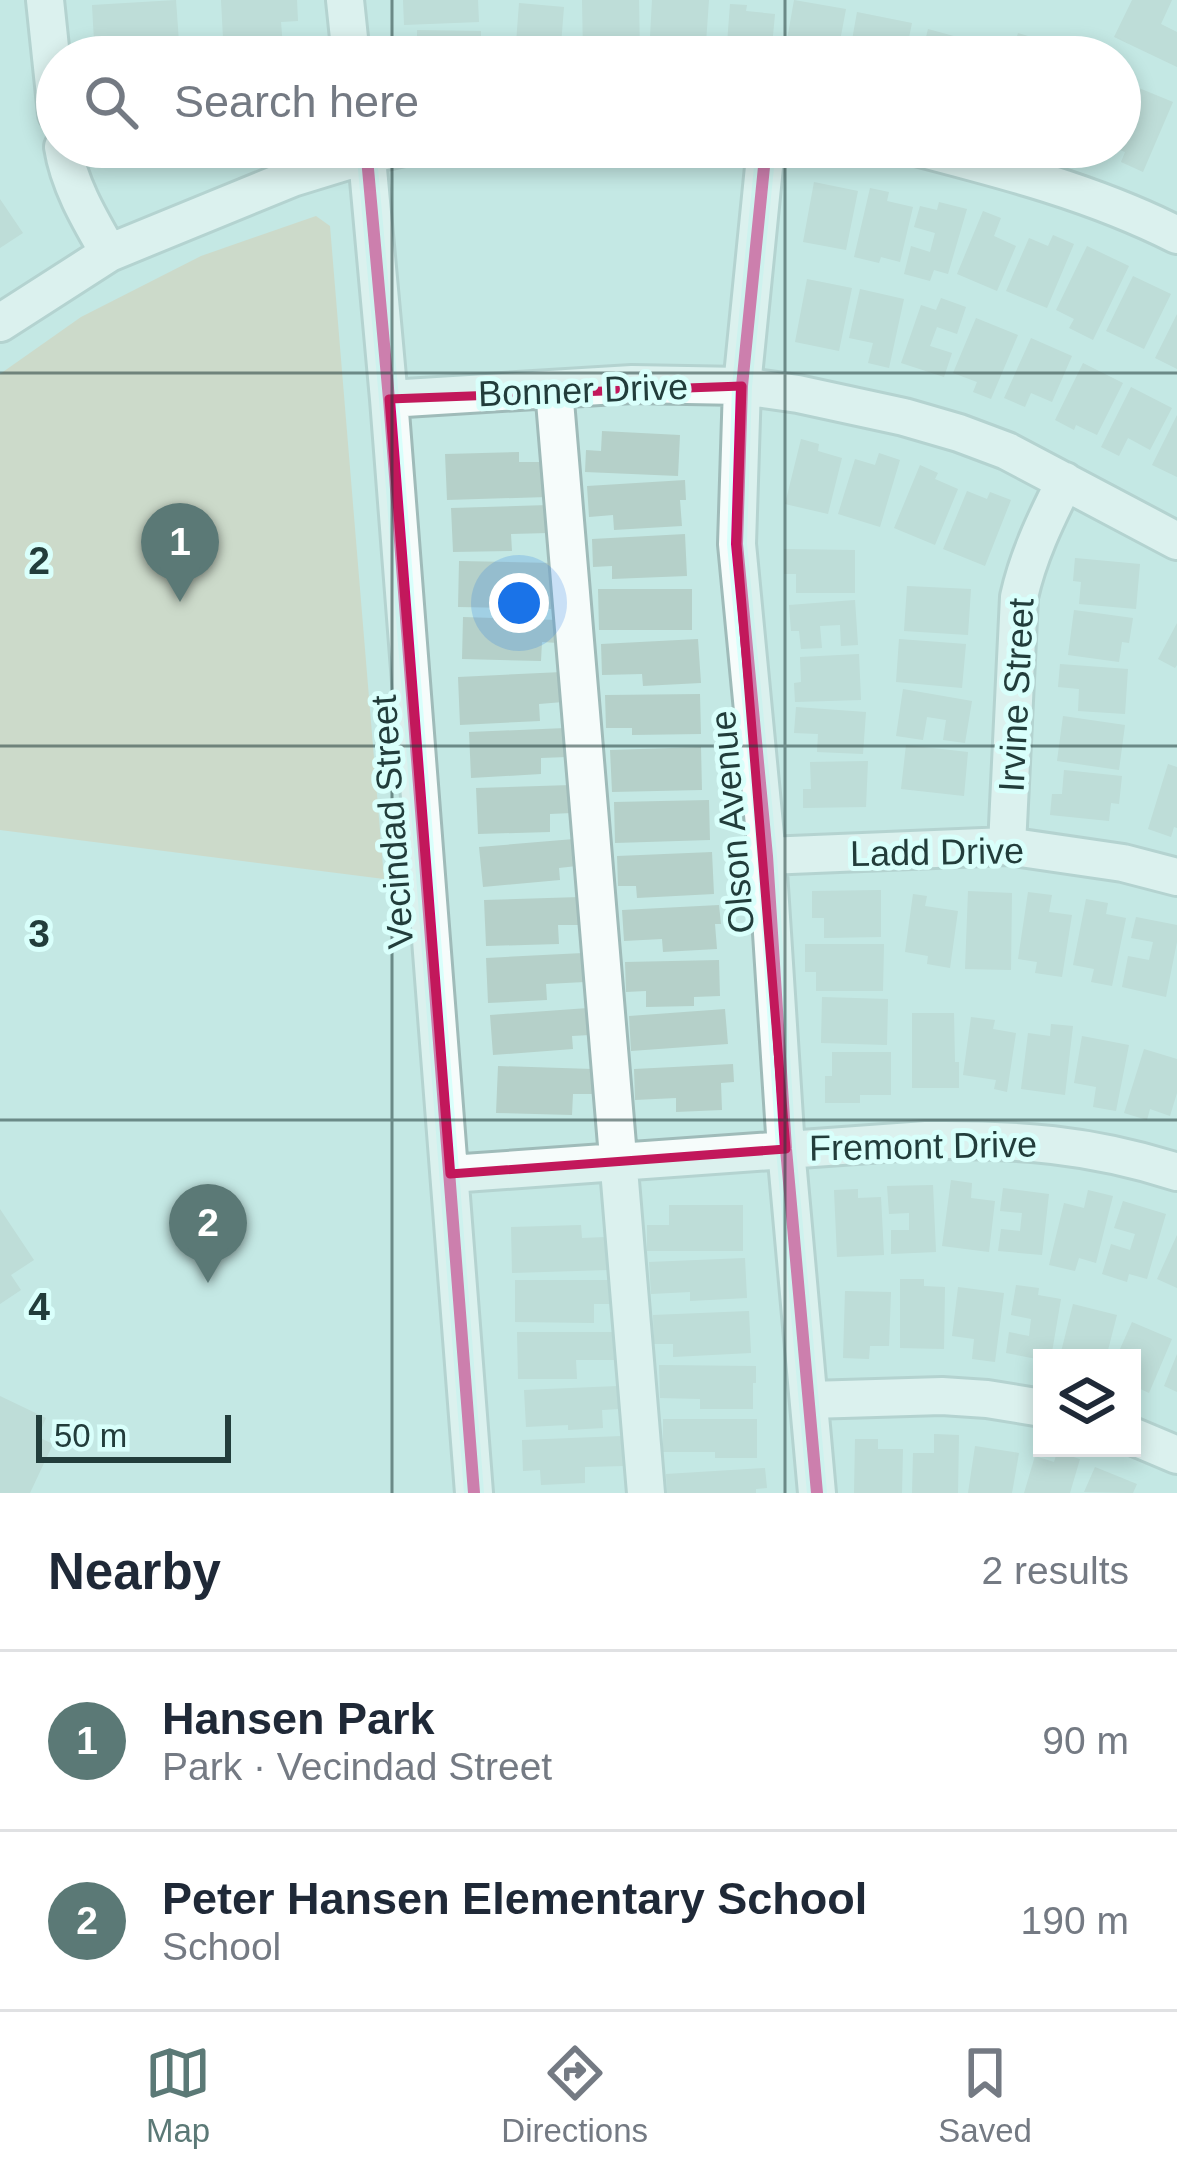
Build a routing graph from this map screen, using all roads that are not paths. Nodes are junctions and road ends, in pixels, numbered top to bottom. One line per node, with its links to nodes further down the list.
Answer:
1 (45, 0): 3 (street)
2 (345, 0): 4 (street)
3 (49, 36)
4 (349, 36)
5 (68, 168): 11 (street)
6 (321, 168): 11 (street)
7 (369, 168): 15 (street, Vecindad Street)
8 (764, 168): 13 (street, Olson Avenue)
9 (996, 168): 10 (street)
10 (1175, 229)
11 (109, 253): 12 (street)
12 (0, 323)
13 (742, 386): 14 (street, Bonner Drive); 16 (street, Bonner Drive); 19 (street, Olson Avenue)
14 (554, 389): 15 (street, Bonner Drive); 22 (street)
15 (389, 398): 24 (street, Vecindad Street)
16 (1065, 481): 17 (street, Bonner Drive); 18 (street, Irvine Street)
17 (1177, 541)
18 (1007, 846): 19 (street, Ladd Drive); 20 (street, Ladd Drive)
19 (767, 856): 21 (street, Olson Avenue)
20 (1177, 877)
21 (786, 1149): 22 (street, Fremont Drive); 23 (street, Fremont Drive); 25 (street, Olson Avenue)
22 (620, 1163): 24 (street, Fremont Drive); 30 (street)
23 (1177, 1172)
24 (450, 1174): 29 (street, Vecindad Street)
25 (810, 1400): 26 (street); 31 (street, Olson Avenue)
26 (1033, 1407)
27 (1141, 1440): 28 (street)
28 (1177, 1455)
29 (474, 1493)
30 (646, 1493)
31 (817, 1493)

